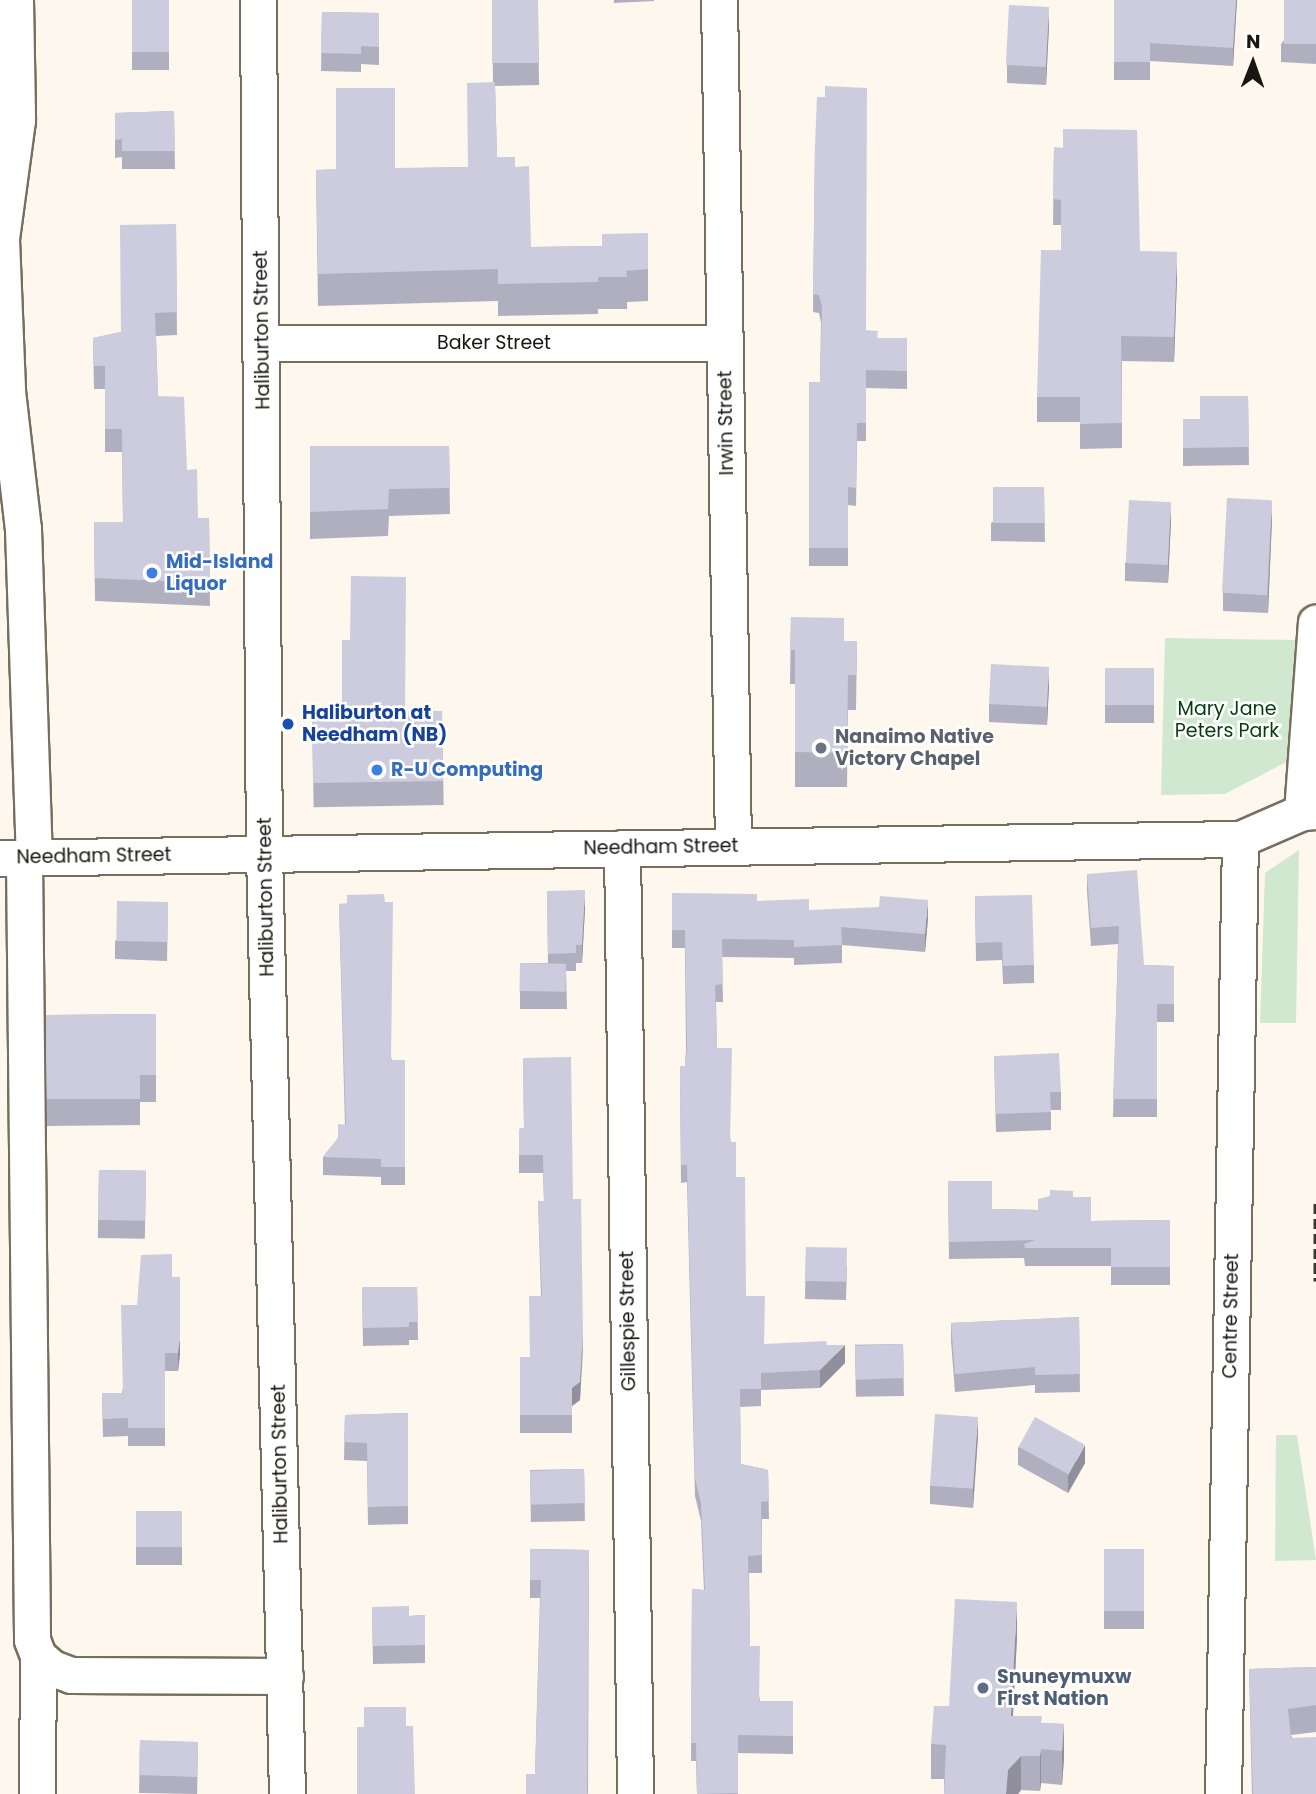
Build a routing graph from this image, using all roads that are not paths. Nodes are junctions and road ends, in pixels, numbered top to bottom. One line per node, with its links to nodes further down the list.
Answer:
1 (15, 0): 12 (street)
2 (258, 0): 4 (street, Haliburton Street)
3 (719, 0): 5 (street, Irwin Street)
4 (263, 343): 5 (street, Baker Street); 11 (street, Haliburton Street)
5 (725, 343): 9 (street, Irwin Street)
6 (1316, 623): 7 (street)
7 (1309, 811): 8 (street, Needham Street)
8 (1240, 839): 9 (street, Needham Street); 18 (street, Centre Street)
9 (733, 846): 10 (street, Needham Street)
10 (622, 848): 11 (street, Needham Street); 17 (street, Gillespie Street)
11 (264, 853): 12 (street, Needham Street); 14 (street, Haliburton Street)
12 (19, 858): 13 (street)
13 (38, 1656): 14 (street); 15 (street)
14 (285, 1676): 16 (street, Haliburton Street)
15 (37, 1794)
16 (287, 1794)
17 (635, 1794)
18 (1223, 1794)

